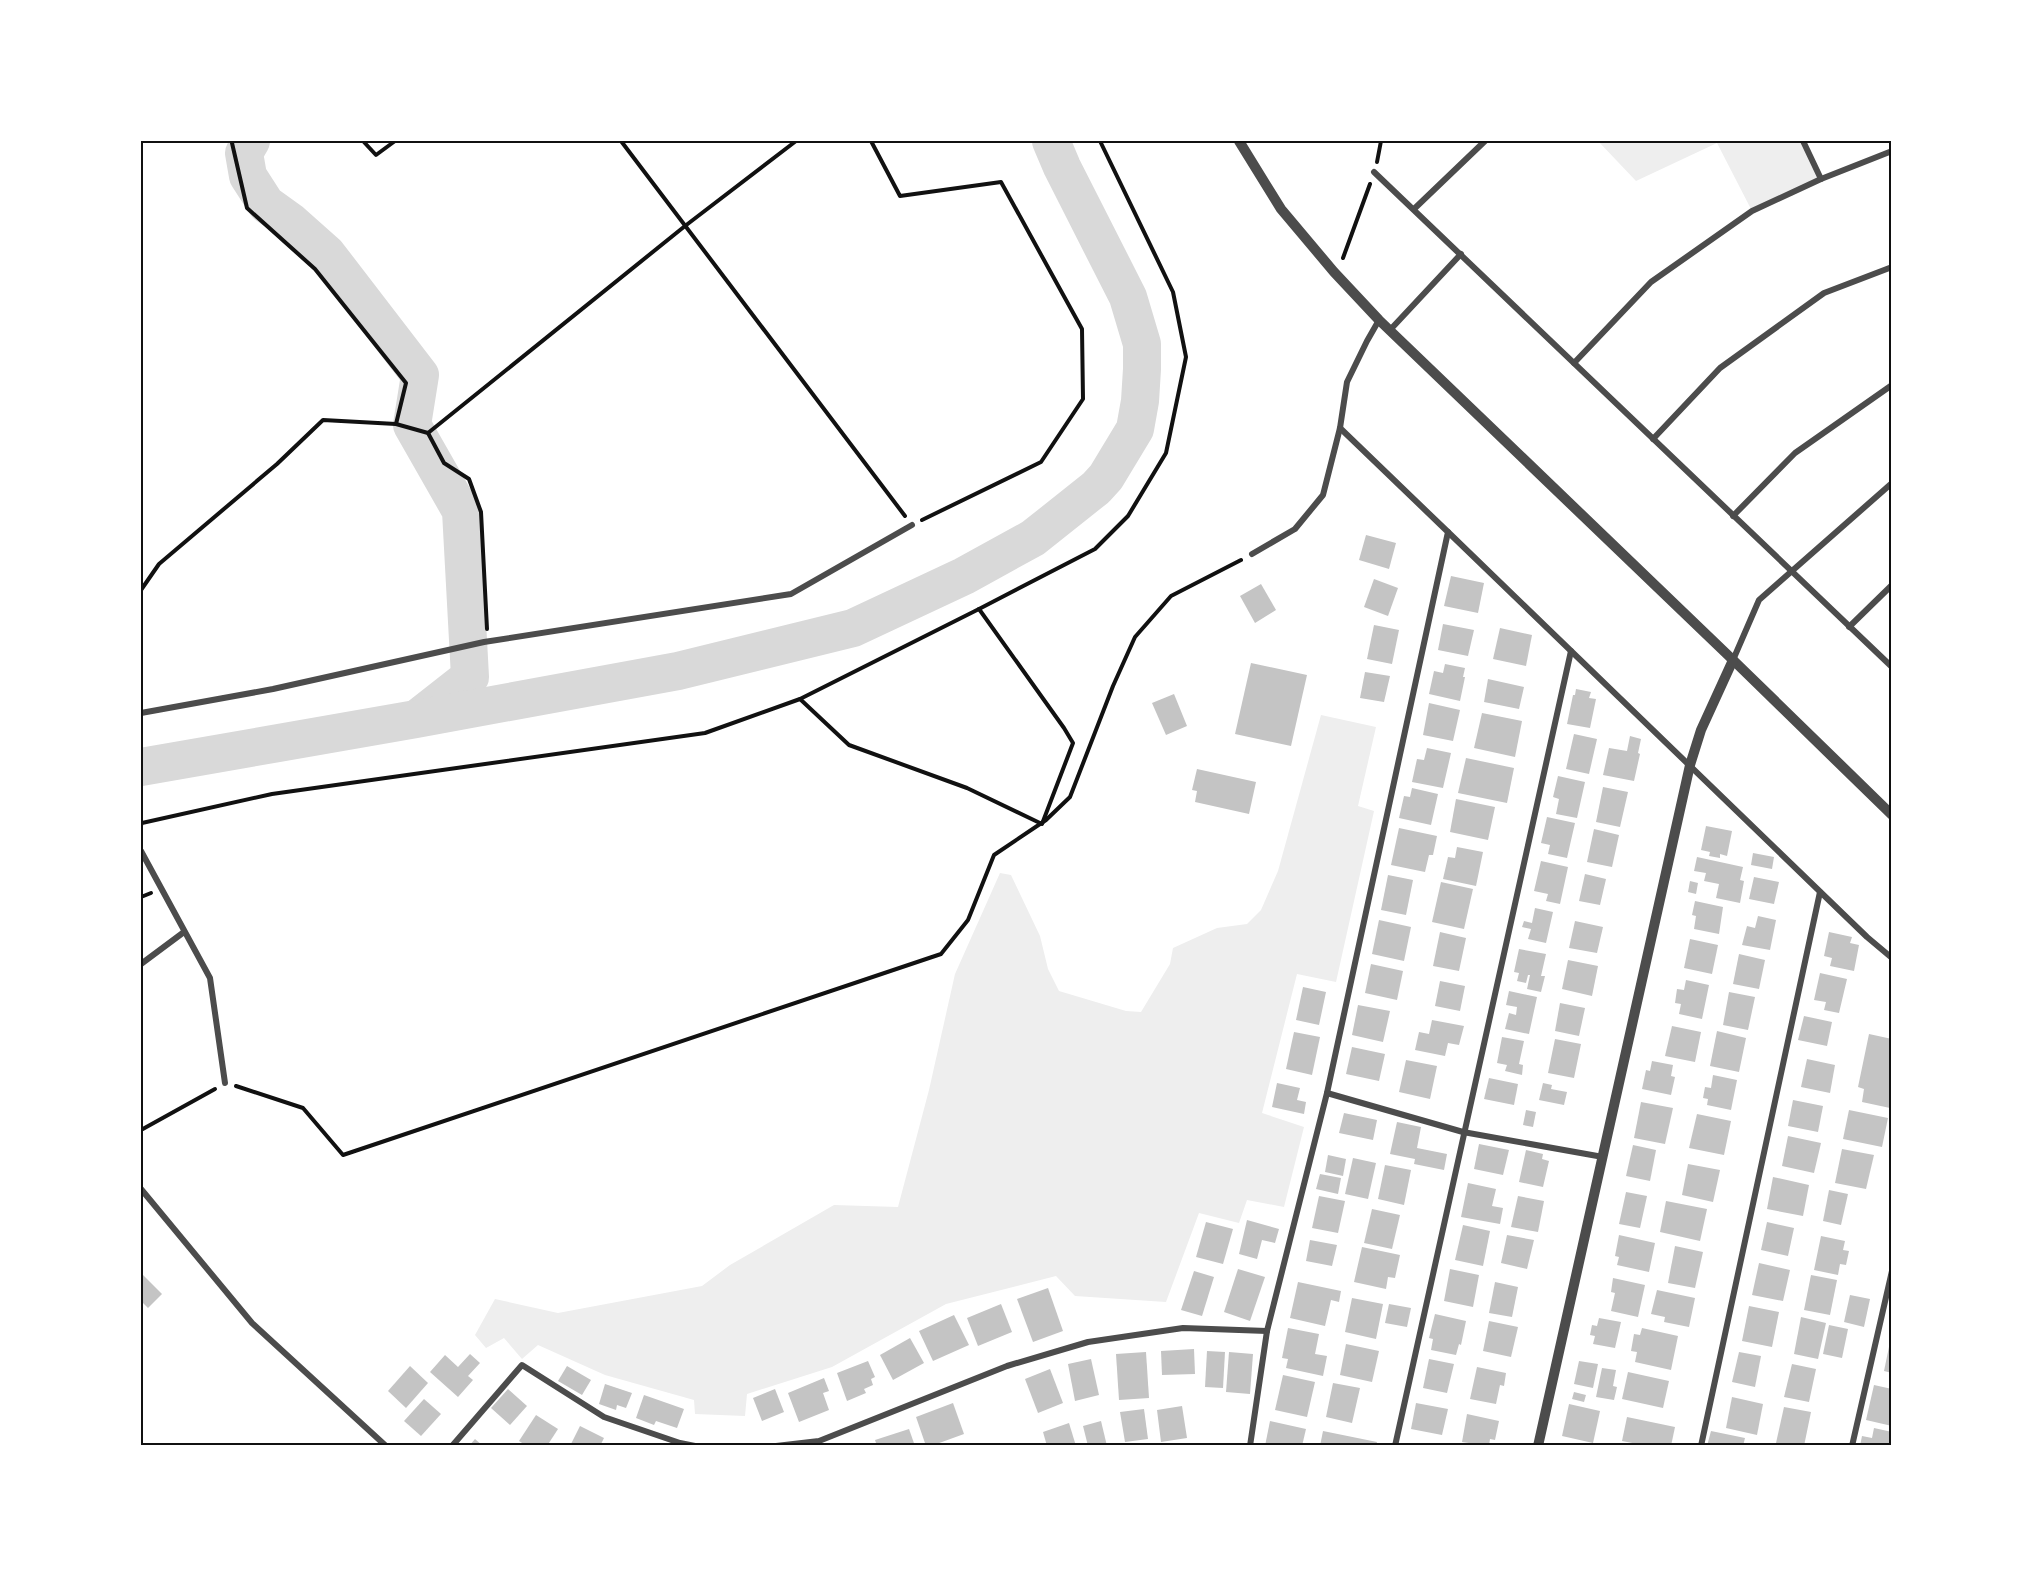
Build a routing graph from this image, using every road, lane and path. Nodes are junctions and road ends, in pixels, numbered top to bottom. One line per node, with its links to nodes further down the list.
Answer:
1 (363, 141): 2 (path)
2 (395, 141)
3 (621, 141): 16 (path)
4 (796, 141): 16 (path)
5 (871, 141): 30 (path)
6 (1100, 141): 36 (path)
7 (1239, 141): 19 (street)
8 (1381, 141): 13 (path)
9 (1485, 141): 15 (street)
10 (1803, 141): 14 (street)
11 (231, 142): 24 (path)
12 (1892, 151): 14 (street)
13 (1374, 172): 15 (street); 19 (path)
14 (1821, 179): 22 (street)
15 (1414, 209): 17 (street)
16 (685, 226): 26 (path); 30 (path)
17 (1461, 254): 21 (street); 22 (street)
18 (1892, 267): 27 (street)
19 (1335, 272): 20 (street)
20 (1380, 320): 21 (street); 25 (street)
21 (1390, 330): 40 (street)
22 (1574, 363): 27 (street)
23 (1892, 385): 29 (street)
24 (396, 424): 26 (path); 35 (path)
25 (1340, 428): 31 (street); 32 (street)
26 (428, 434): 38 (path)
27 (1653, 439): 29 (street)
28 (1892, 483): 33 (street)
29 (1733, 516): 33 (street)
30 (912, 525): 38 (street)
31 (1448, 532): 39 (street); 54 (street)
32 (1252, 554): 46 (path)
33 (1790, 571): 37 (street); 40 (street)
34 (1892, 585): 37 (street)
35 (141, 590)
36 (979, 609): 42 (path); 46 (path)
37 (1850, 627): 41 (street)
38 (488, 642): 43 (street)
39 (1571, 651): 44 (street); 56 (street)
40 (1733, 660): 44 (street); 45 (street)
41 (1892, 667)
42 (800, 699): 46 (path); 47 (path)
43 (141, 713)
44 (1690, 765): 49 (street); 57 (street)
45 (1892, 815)
46 (1042, 824): 53 (path)
47 (141, 825)
48 (141, 851): 50 (street)
49 (1820, 892): 51 (street); 68 (street)
50 (184, 932): 52 (street); 53 (street)
51 (1892, 958)
52 (141, 964)
53 (225, 1083): 55 (path)
54 (1327, 1093): 56 (street); 60 (street)
55 (141, 1130)
56 (1463, 1132): 57 (street); 66 (street)
57 (1603, 1157): 67 (street)
58 (141, 1189): 61 (street)
59 (1892, 1271): 69 (street)
60 (1267, 1330): 64 (street); 65 (street)
61 (386, 1446)
62 (452, 1446): 63 (street)
63 (695, 1446)
64 (776, 1446)
65 (1250, 1446)
66 (1395, 1446)
67 (1538, 1446)
68 (1701, 1446)
69 (1852, 1446)

